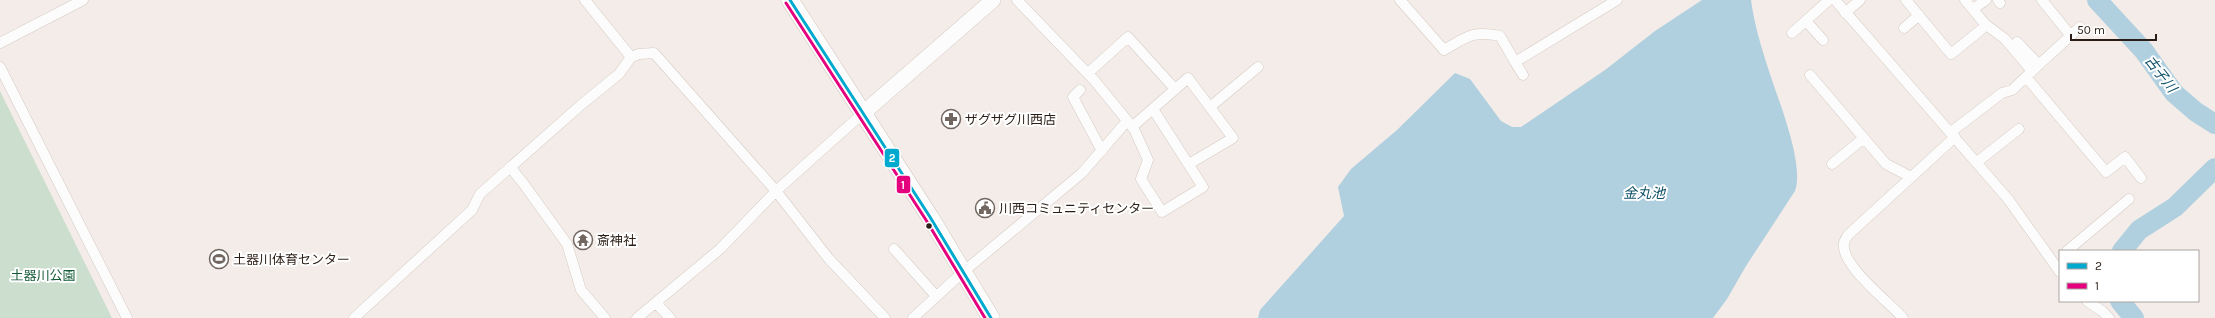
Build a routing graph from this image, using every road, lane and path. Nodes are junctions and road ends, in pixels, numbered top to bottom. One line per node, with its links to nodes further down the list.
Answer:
1 (83, 0): 26 (street)
2 (585, 0): 27 (street)
3 (790, 0): 39 (main road)
4 (993, 0): 39 (street)
5 (1017, 0): 32 (street)
6 (1400, 0): 28 (street)
7 (1616, 0): 28 (street)
8 (1829, 0): 18 (street)
9 (1835, 0): 16 (street)
10 (1860, 0): 16 (street)
11 (1906, 0): 17 (street)
12 (1965, 0): 15 (street)
13 (1986, 0): 15 (street)
14 (2042, 0): 23 (street)
15 (1973, 9): 19 (street)
16 (1844, 12): 42 (street)
17 (1919, 15): 19 (street); 21 (street)
18 (1806, 21): 22 (street); 24 (street)
19 (1985, 24): 31 (street)
20 (2080, 27): 23 (street)
21 (1904, 28)
22 (1792, 33)
23 (2071, 36): 31 (street)
24 (1823, 40)
25 (2017, 42): 31 (street)
26 (0, 43)
27 (631, 57): 48 (street); 51 (street)
28 (1515, 62): 33 (street)
29 (0, 67): 60 (street)
30 (1258, 67): 37 (street)
31 (2032, 71): 42 (street); 50 (street)
32 (1088, 73): 35 (street); 40 (street)
33 (1523, 74)
34 (1810, 75): 43 (street)
35 (1175, 89): 37 (street); 38 (street)
36 (1080, 90): 44 (street)
37 (1210, 107): 46 (street)
38 (1153, 109): 40 (street); 46 (street)
39 (862, 114): 51 (street); 56 (main road)
40 (1130, 124): 44 (street); 46 (street)
41 (2019, 129): 45 (street)
42 (1953, 134): 45 (street); 49 (street)
43 (1864, 138): 47 (street); 49 (street)
44 (1102, 151): 56 (street)
45 (1977, 162): 55 (street)
46 (1189, 164)
47 (1832, 164)
48 (510, 167): 61 (street); 62 (street)
49 (1911, 177): 68 (street)
50 (2141, 178)
51 (776, 191): 59 (street); 65 (street)
52 (2129, 200): 54 (street)
53 (894, 249): 57 (street)
54 (2069, 250)
55 (2057, 260)
56 (963, 272): 57 (street); 67 (main road)
57 (936, 296): 66 (street)
58 (2088, 302): 69 (street)
59 (656, 303): 63 (street); 64 (street)
60 (127, 318)
61 (354, 318)
62 (605, 318)
63 (637, 318)
64 (670, 318)
65 (885, 318)
66 (913, 318)
67 (991, 318)
68 (1903, 318)
69 (2109, 318)

